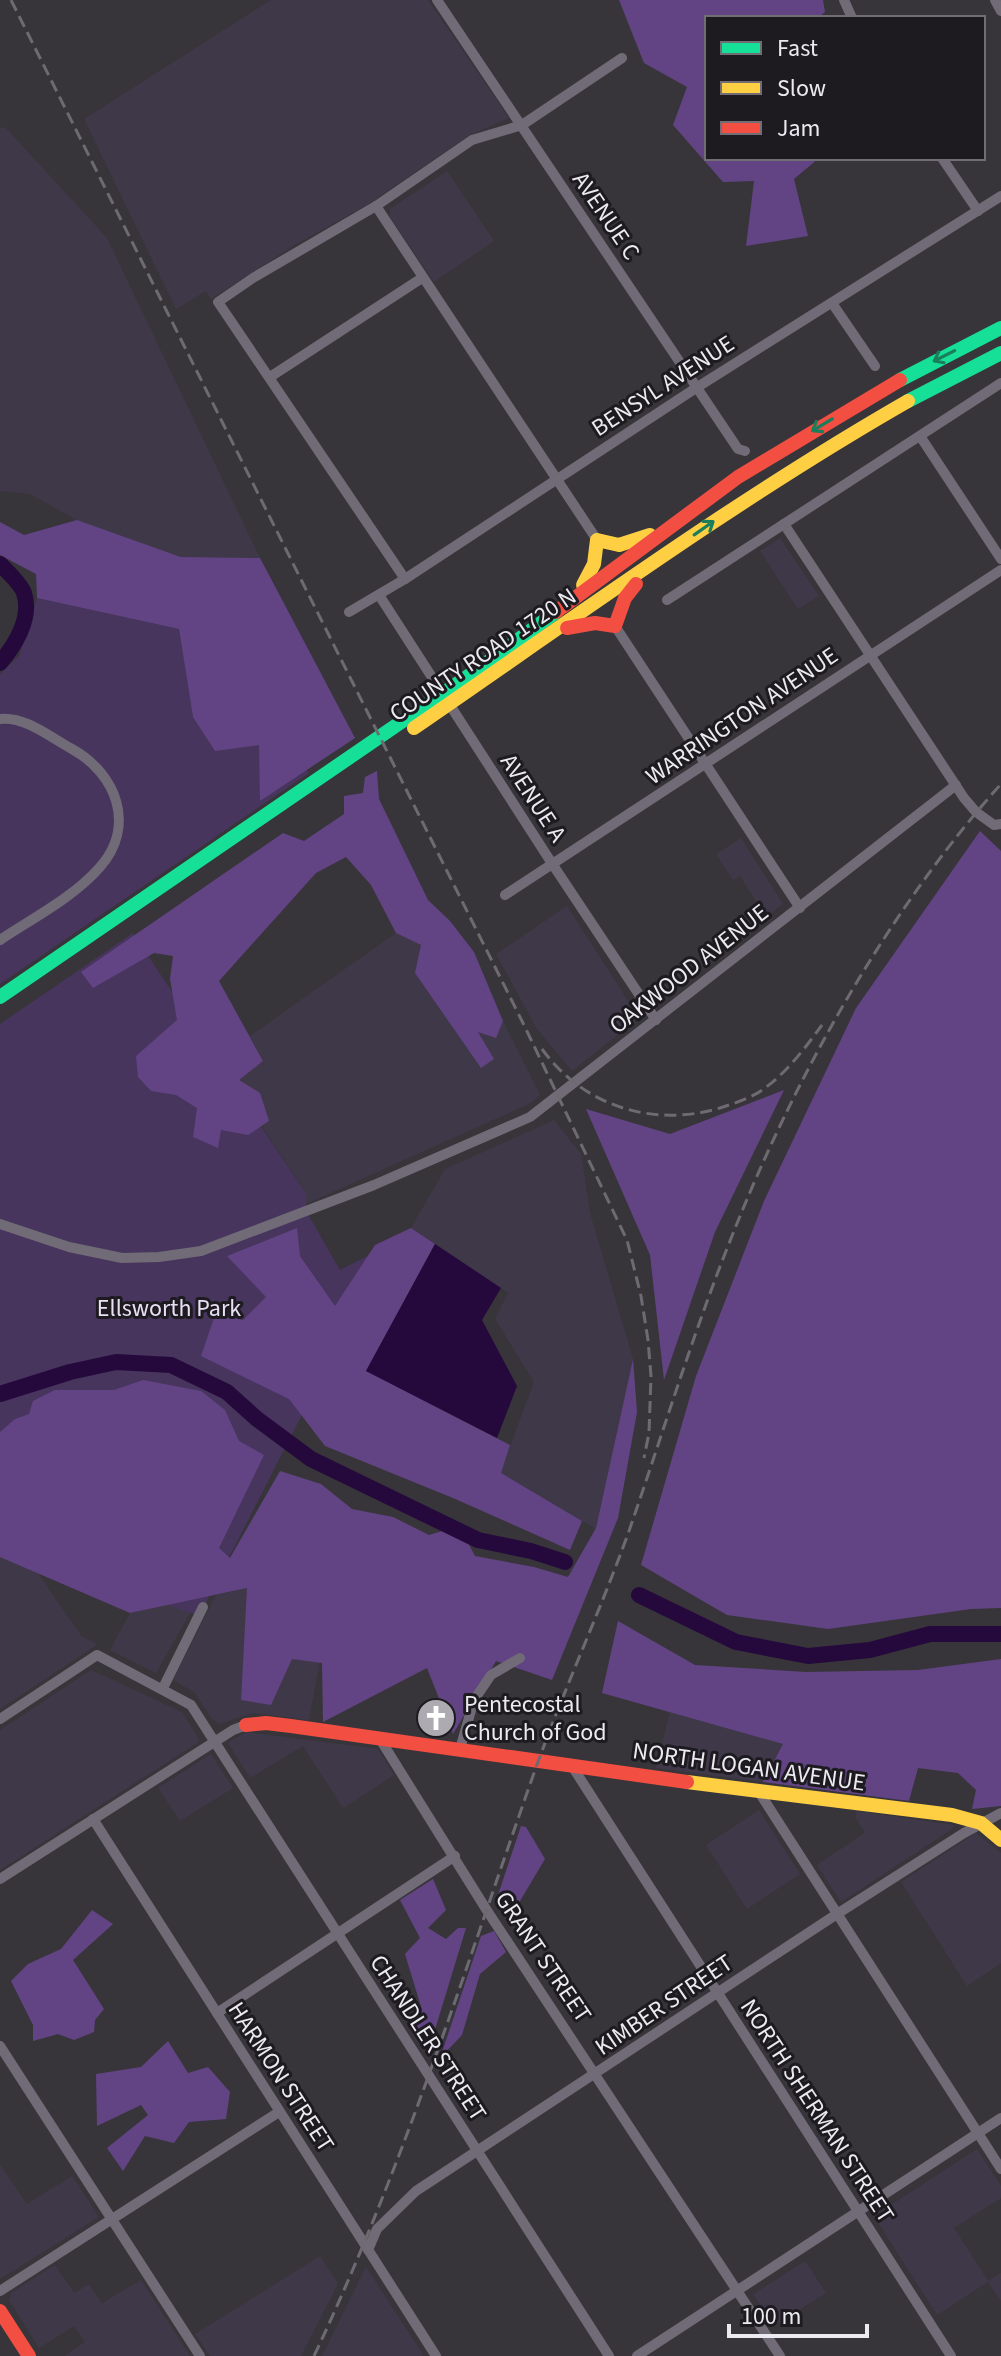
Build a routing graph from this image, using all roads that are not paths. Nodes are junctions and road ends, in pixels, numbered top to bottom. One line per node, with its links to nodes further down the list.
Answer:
1 (437, 0): 5 (street, AVENUE C)
2 (995, 0): 3 (street)
3 (1001, 11)
4 (622, 58): 5 (street)
5 (522, 125): 8 (street); 17 (street, AVENUE C)
6 (943, 160): 9 (street)
7 (1001, 196): 9 (street, BENSYL AVENUE)
8 (376, 206): 10 (street); 15 (street)
9 (978, 211): 11 (street, BENSYL AVENUE)
10 (422, 278): 15 (street); 20 (street)
11 (832, 303): 14 (street); 17 (street, BENSYL AVENUE)
12 (1001, 328): 22 (main road, one-way to 22)
13 (1001, 353): 24 (main road, COUNTY ROAD 1720 N, one-way to 13)
14 (875, 366)
15 (270, 377): 27 (street)
16 (1001, 383): 18 (street)
17 (696, 388): 19 (street, AVENUE C); 20 (street, BENSYL AVENUE)
18 (920, 436): 21 (street); 25 (street)
19 (745, 451)
20 (556, 480): 23 (street); 27 (street, BENSYL AVENUE)
21 (784, 524): 29 (street); 34 (street)
22 (669, 527): 23 (main road); 30 (main road, COUNTY ROAD 1720 N)
23 (597, 540): 30 (main road)
24 (666, 555): 32 (main road); 33 (main road, COUNTY ROAD 1720 N)
25 (1001, 559)
26 (1001, 570): 34 (street, WARRINGTON AVENUE)
27 (405, 579): 28 (street, BENSYL AVENUE)
28 (379, 595): 31 (street, BENSYL AVENUE); 39 (street, AVENUE A)
29 (667, 600)
30 (570, 602): 43 (main road, COUNTY ROAD 1720 N)
31 (349, 612)
32 (615, 626): 33 (main road); 36 (street)
33 (553, 632): 44 (main road, COUNTY ROAD 1720 N)
34 (871, 654): 36 (street, WARRINGTON AVENUE); 37 (street)
35 (0, 719): 42 (street)
36 (707, 764): 39 (street, WARRINGTON AVENUE); 41 (street)
37 (956, 785): 38 (street); 41 (street, OAKWOOD AVENUE)
38 (1001, 824)
39 (553, 865): 40 (street, WARRINGTON AVENUE); 45 (street, AVENUE A)
40 (505, 895)
41 (800, 908): 45 (street, OAKWOOD AVENUE)
42 (0, 940)
43 (0, 997)
44 (0, 1011)
45 (656, 1020): 46 (street, OAKWOOD AVENUE)
46 (0, 1224)
47 (203, 1607): 49 (street)
48 (520, 1658): 54 (street)
49 (163, 1688): 50 (street); 53 (street)
50 (0, 1719)
51 (246, 1725): 52 (main road, NORTH LOGAN AVENUE); 53 (street)
52 (380, 1739): 54 (main road, NORTH LOGAN AVENUE); 61 (street, GRANT STREET)
53 (214, 1742): 58 (street); 64 (street, CHANDLER STREET)
54 (460, 1749): 55 (main road, NORTH LOGAN AVENUE)
55 (572, 1766): 56 (main road, NORTH LOGAN AVENUE); 65 (street, NORTH SHERMAN STREET)
56 (759, 1792): 59 (main road, NORTH LOGAN AVENUE); 63 (street)
57 (1001, 1813): 59 (street, KIMBER STREET)
58 (93, 1819): 62 (street); 66 (street, HARMON STREET)
59 (981, 1823): 60 (main road, NORTH LOGAN AVENUE); 63 (street, KIMBER STREET)
60 (1001, 1840)
61 (455, 1856): 64 (street); 68 (street, GRANT STREET)
62 (0, 1879)
63 (837, 1914): 65 (street, KIMBER STREET); 71 (street)
64 (337, 1934): 66 (street); 72 (street, CHANDLER STREET)
65 (718, 1994): 68 (street, KIMBER STREET); 74 (street, NORTH SHERMAN STREET)
66 (217, 2013): 69 (street, HARMON STREET)
67 (0, 2046): 75 (street)
68 (597, 2074): 72 (street, KIMBER STREET); 77 (street, GRANT STREET)
69 (279, 2112): 75 (street); 76 (street, HARMON STREET)
70 (1001, 2118): 71 (street)
71 (978, 2133): 73 (street); 74 (street)
72 (477, 2151): 76 (street, KIMBER STREET); 83 (street, CHANDLER STREET)
73 (1001, 2169)
74 (857, 2211): 77 (street); 86 (street, NORTH SHERMAN STREET)
75 (111, 2220): 78 (street); 81 (street)
76 (368, 2250): 82 (street, HARMON STREET)
77 (737, 2290): 84 (street); 85 (street, GRANT STREET)
78 (0, 2291)
79 (0, 2311): 80 (main road)
80 (29, 2356)
81 (200, 2356)
82 (436, 2356)
83 (609, 2356)
84 (637, 2356)
85 (780, 2356)
86 (951, 2356)

